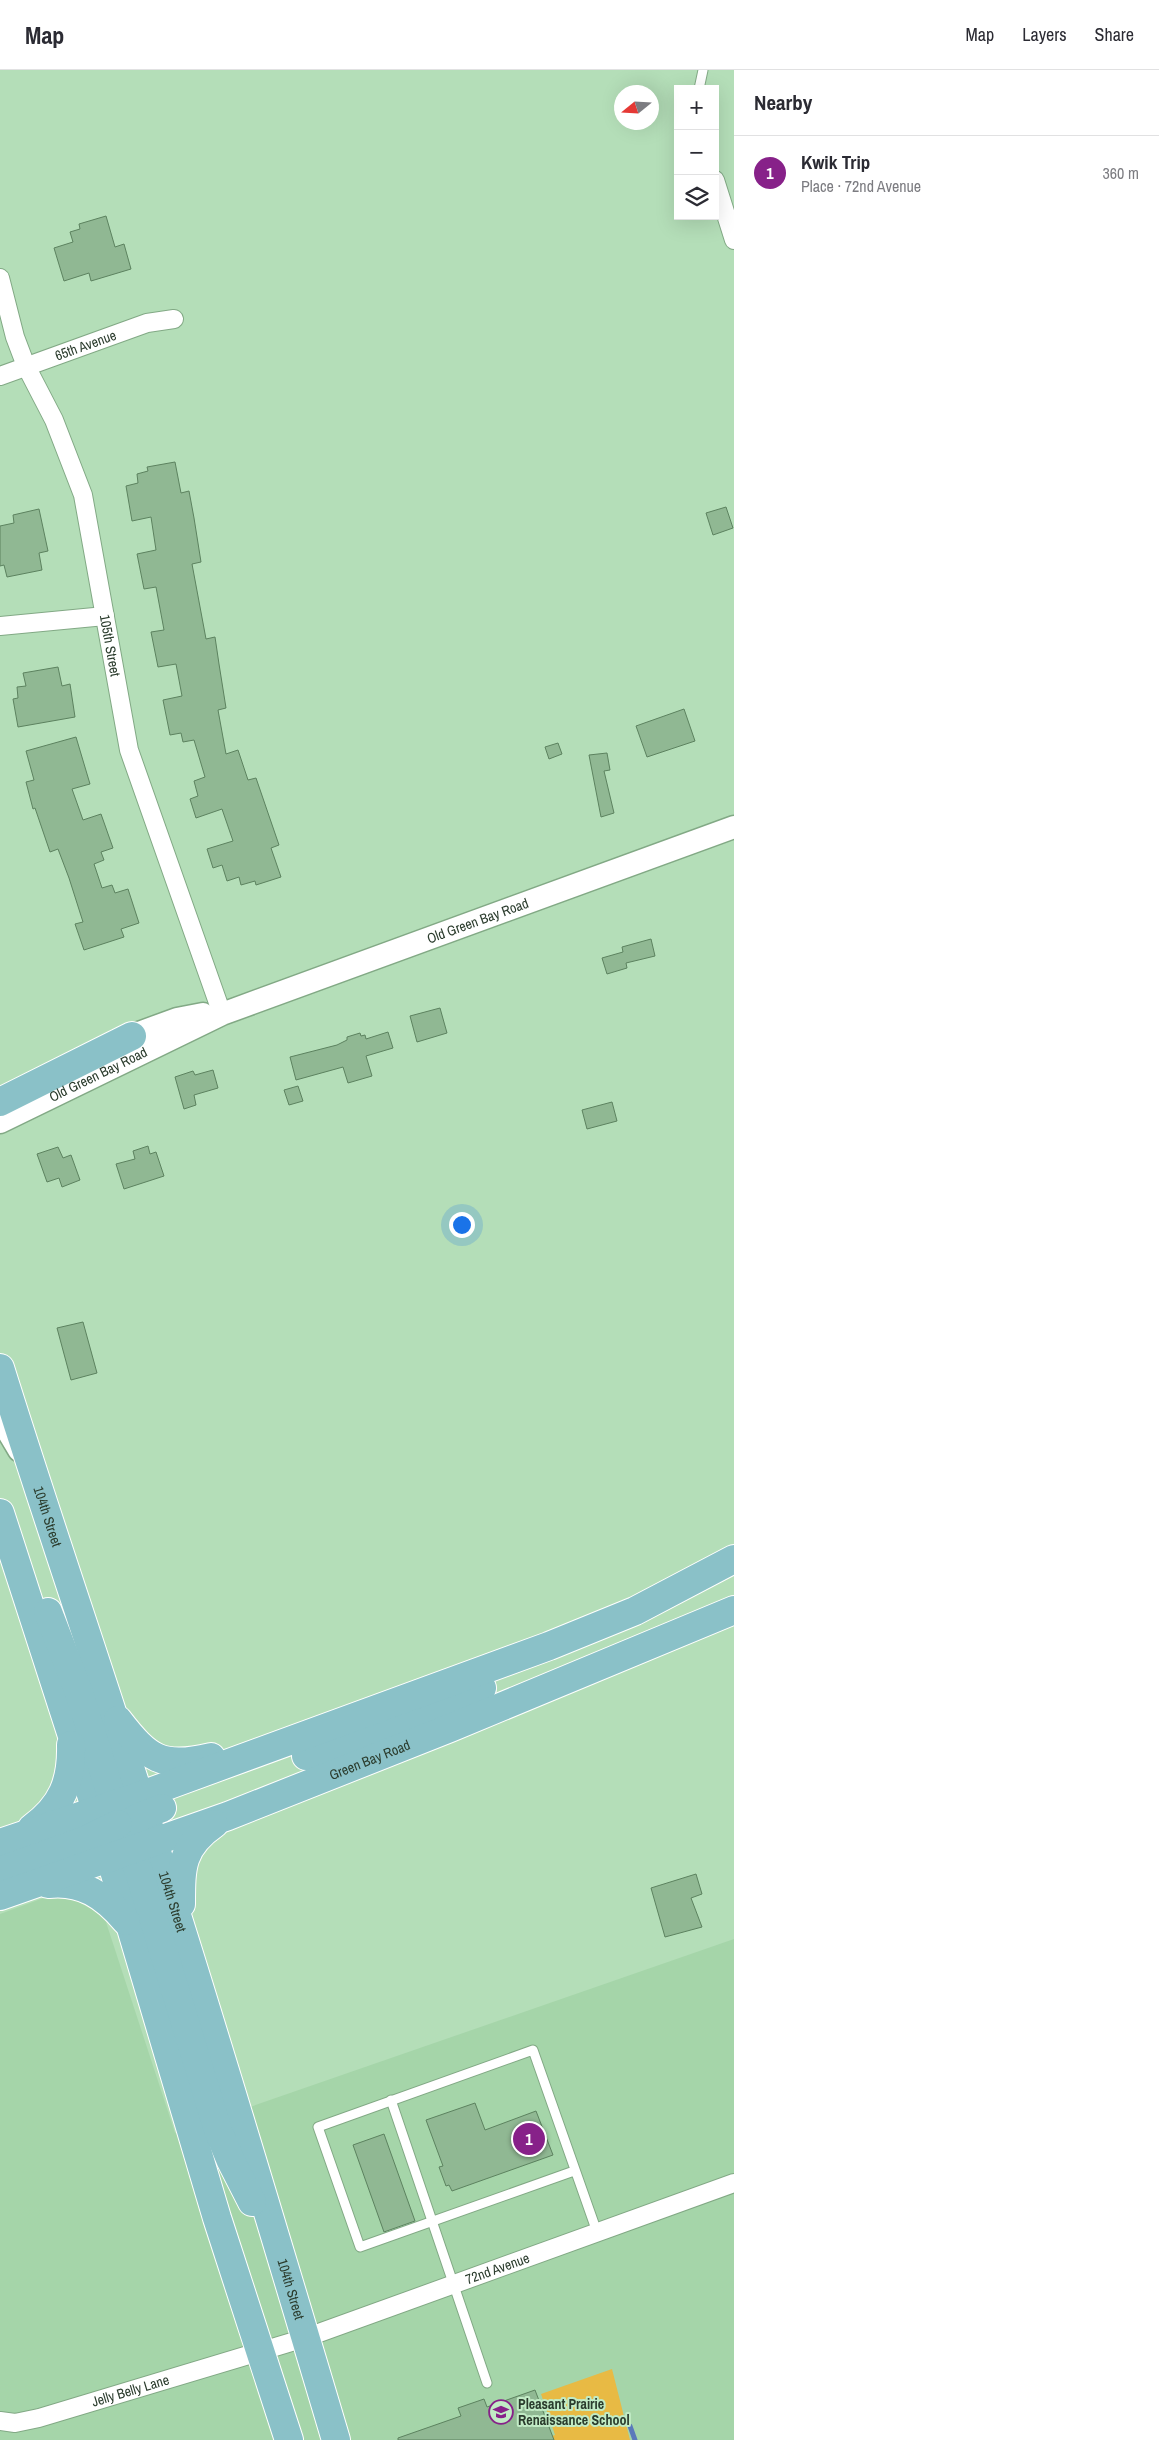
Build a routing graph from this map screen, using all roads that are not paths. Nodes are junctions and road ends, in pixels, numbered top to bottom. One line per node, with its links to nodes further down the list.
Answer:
1 (703, 70): 2 (lane)
2 (700, 85)
3 (719, 193): 4 (street)
4 (734, 240)
5 (0, 278): 7 (street, 105th Street)
6 (174, 319): 7 (street, 65th Avenue)
7 (26, 366): 8 (street, 65th Avenue); 9 (street, 105th Street)
8 (0, 376)
9 (105, 616): 10 (street); 12 (street, 105th Street)
10 (0, 626)
11 (734, 827): 12 (street, Old Green Bay Road)
12 (222, 1014): 13 (street, Old Green Bay Road); 16 (street, Old Green Bay Road)
13 (132, 1036): 14 (street, Old Green Bay Road); 15 (main road)
14 (0, 1088)
15 (0, 1102)
16 (0, 1122)
17 (0, 1368): 19 (main road, 104th Street)
18 (0, 1418): 19 (street)
19 (34, 1475): 24 (main road, 104th Street)
20 (1, 1515): 25 (main road, 104th Street); 28 (main road)
21 (734, 1559): 23 (main road, Green Bay Road)
22 (734, 1610): 27 (main road, Green Bay Road)
23 (573, 1636): 26 (main road, Green Bay Road); 28 (main road)
24 (111, 1711): 26 (main road); 28 (main road, 104th Street)
25 (71, 1733): 28 (main road, 104th Street); 29 (main road)
26 (270, 1748): 28 (main road, Green Bay Road)
27 (228, 1816): 28 (main road, Green Bay Road); 34 (main road)
28 (123, 1825): 29 (main road, Green Bay Road); 30 (main road); 31 (main road, Green Bay Road); 33 (main road, 104th Street); 34 (main road, 104th Street); 40 (main road)
29 (12, 1839)
30 (0, 1871)
31 (26, 1887): 32 (main road, Green Bay Road); 33 (main road)
32 (0, 1896)
33 (129, 1924): 43 (main road, 104th Street)
34 (181, 1929): 40 (main road, 104th Street)
35 (391, 2100): 36 (lane); 38 (lane); 38 (lane)
36 (574, 2171): 38 (lane); 39 (lane)
37 (734, 2183): 39 (street, 72nd Avenue)
38 (434, 2221): 41 (lane)
39 (597, 2232): 41 (street, 72nd Avenue)
40 (281, 2254): 42 (main road, 104th Street)
41 (453, 2283): 42 (street, 72nd Avenue); 44 (lane)
42 (305, 2338): 43 (street, 72nd Avenue); 47 (main road, 104th Street)
43 (260, 2351): 45 (street, Jelly Belly Lane); 46 (main road, 104th Street)
44 (487, 2383)
45 (0, 2421)
46 (289, 2440)
47 (336, 2440)

